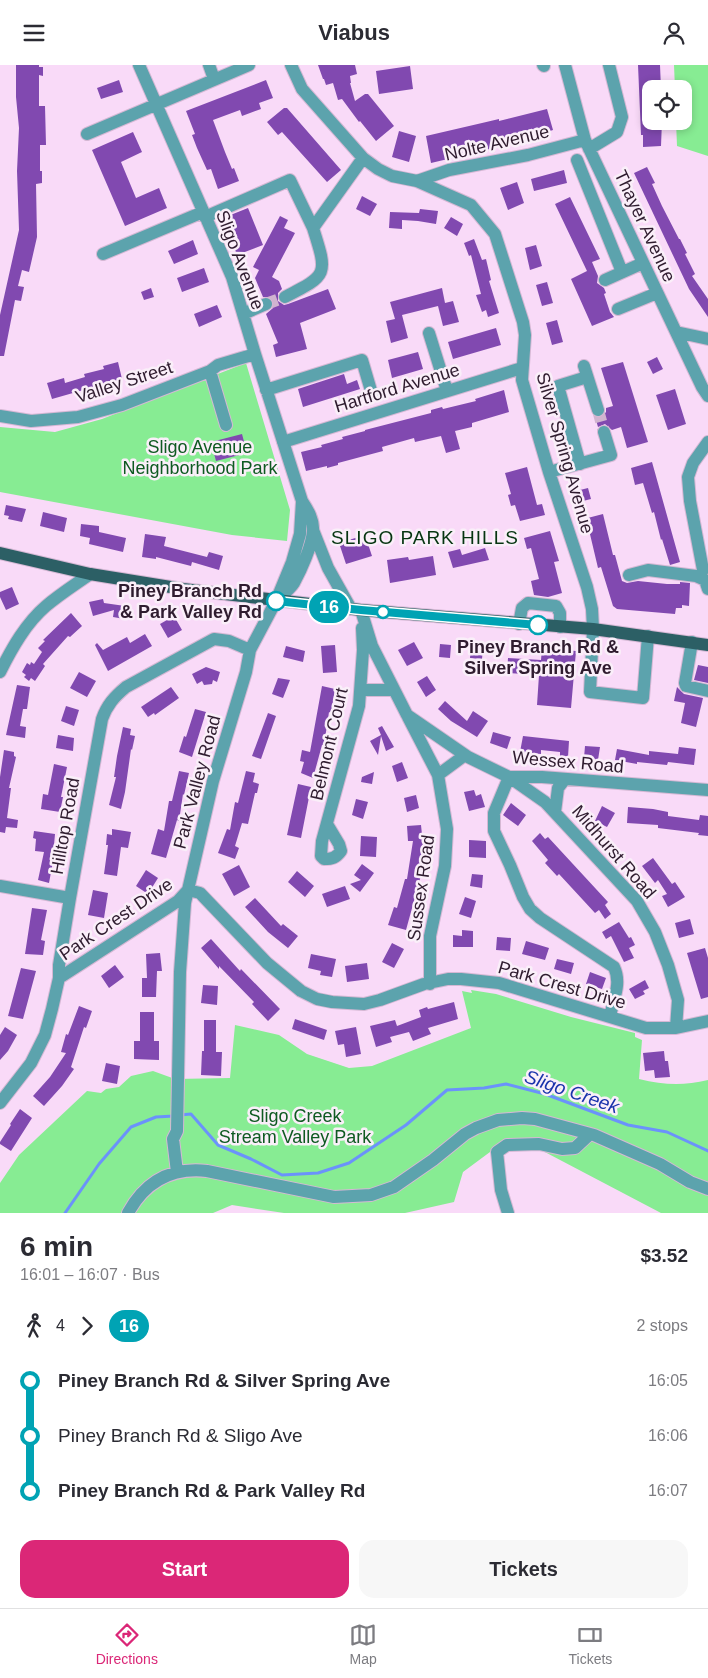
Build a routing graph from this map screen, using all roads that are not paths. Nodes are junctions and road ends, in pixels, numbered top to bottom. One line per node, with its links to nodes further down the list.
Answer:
1 (138, 65): 8 (street, Sligo Avenue)
2 (209, 65): 7 (street)
3 (249, 65): 7 (street)
4 (291, 65): 11 (street, Silver Spring Avenue)
5 (565, 65): 10 (street, Thayer Avenue)
6 (609, 65): 10 (street, Nolte Avenue)
7 (214, 79): 8 (street)
8 (156, 105): 9 (street); 14 (street, Sligo Avenue)
9 (87, 135)
10 (587, 145): 13 (street, Nolte Avenue); 17 (street, Thayer Avenue)
11 (363, 158): 13 (street, Silver Spring Avenue); 15 (street)
12 (577, 160): 18 (street)
13 (417, 181): 29 (street, Silver Spring Avenue)
14 (204, 214): 15 (street); 16 (street); 24 (street, Sligo Avenue)
15 (313, 229): 21 (street)
16 (103, 253)
17 (643, 263): 18 (street); 20 (street, Thayer Avenue)
18 (622, 272): 19 (street)
19 (605, 280)
20 (657, 293): 23 (street); 25 (street, Thayer Avenue)
21 (285, 297)
22 (266, 304): 24 (street)
23 (618, 309)
24 (243, 314): 28 (street, Sligo Avenue)
25 (676, 332): 27 (street); 34 (street, Thayer Avenue)
26 (429, 333): 32 (street)
27 (708, 339)
28 (254, 354): 30 (street, Valley Street); 31 (street, Sligo Avenue)
29 (522, 368): 32 (street, Hartford Avenue); 42 (street, Silver Spring Avenue)
30 (210, 371): 36 (street, Valley Street); 37 (street)
31 (266, 390): 33 (street); 39 (street, Sligo Avenue)
32 (447, 391): 39 (street, Hartford Avenue)
33 (372, 394)
34 (708, 397)
35 (598, 410): 41 (street)
36 (0, 416)
37 (226, 425)
38 (604, 432): 41 (street)
39 (283, 441): 43 (street, Sligo Avenue)
40 (708, 442): 46 (street)
41 (580, 464): 42 (street)
42 (549, 472): 54 (street, Silver Spring Avenue)
43 (302, 501): 44 (street, Sligo Avenue); 50 (street, Sligo Avenue)
44 (313, 530): 50 (street); 51 (street, Sligo Avenue)
45 (0, 553): 47 (main road)
46 (703, 570)
47 (90, 574): 50 (main road); 59 (street)
48 (629, 575): 49 (street)
49 (708, 589)
50 (276, 601): 51 (main road); 58 (street, Park Valley Road)
51 (356, 610): 52 (main road); 60 (street, Belmont Court); 61 (street, Wessex Road)
52 (519, 624): 53 (main road); 53 (street)
53 (560, 627): 54 (main road)
54 (593, 629): 55 (main road); 55 (street, Silver Spring Avenue)
55 (648, 636): 56 (main road)
56 (692, 642): 57 (main road); 62 (street)
57 (708, 645)
58 (250, 650): 72 (street, Park Valley Road); 73 (street, Hilltop Road)
59 (0, 672)
60 (361, 690): 61 (street); 70 (street, Belmont Court)
61 (394, 690): 63 (street, Wessex Road)
62 (708, 691)
63 (407, 715): 64 (street, Wessex Road); 65 (street, Sussex Road)
64 (465, 755): 65 (street); 66 (street, Wessex Road)
65 (438, 775): 75 (street, Sussex Road)
66 (509, 777): 67 (street, Wessex Road); 69 (street, Midhurst Road); 76 (street)
67 (565, 779): 68 (street, Wessex Road); 69 (street)
68 (708, 790)
69 (555, 812): 78 (street, Midhurst Road)
70 (327, 824)
71 (0, 886): 73 (street)
72 (188, 890): 74 (street, Park Crest Drive); 75 (street, Park Crest Drive); 81 (street, Park Valley Road)
73 (70, 898): 74 (street, Hilltop Road)
74 (59, 978): 79 (street, Hilltop Road)
75 (430, 984): 76 (street, Park Crest Drive)
76 (610, 1017): 78 (street, Park Crest Drive)
77 (708, 1021): 78 (street, Park Crest Drive)
78 (676, 1028)
79 (0, 1103)
80 (590, 1134): 81 (street); 82 (street); 84 (street)
81 (180, 1172): 83 (street)
82 (708, 1189)
83 (128, 1213)
84 (508, 1213)

